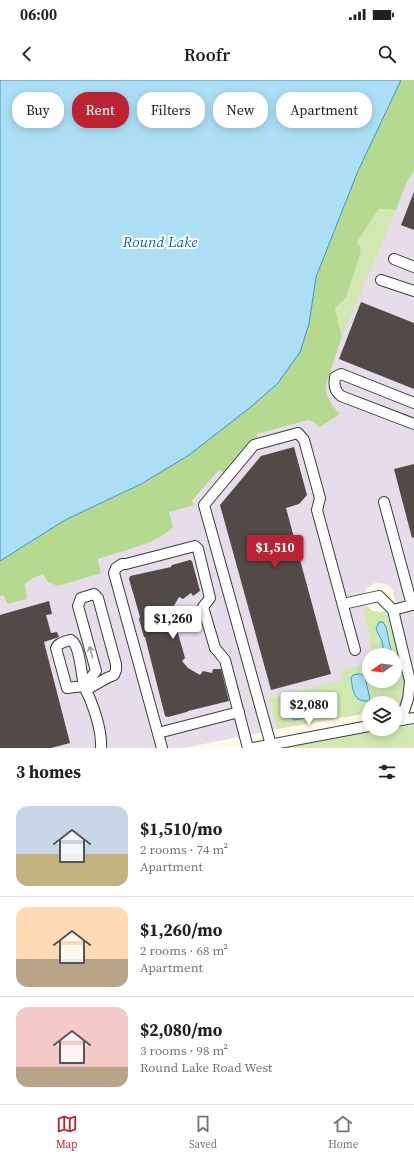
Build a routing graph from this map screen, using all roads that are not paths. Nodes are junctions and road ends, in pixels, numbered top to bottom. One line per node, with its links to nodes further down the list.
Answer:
1 (394, 259): 2 (street)
2 (414, 267)
3 (381, 280): 4 (street)
4 (414, 291)
5 (414, 403): 6 (street)
6 (414, 424)
7 (384, 502): 9 (street)
8 (343, 604): 10 (street); 11 (street); 20 (street)
9 (413, 608): 10 (street)
10 (393, 610): 12 (street)
11 (355, 650)
12 (409, 658): 15 (street)
13 (85, 688): 13 (street, one-way to 13); 21 (street)
14 (240, 712): 19 (street); 19 (street); 23 (street)
15 (402, 712)
16 (414, 718): 17 (street)
17 (402, 720)
18 (362, 727): 20 (street)
19 (158, 733): 22 (street)
20 (271, 745): 24 (street)
21 (101, 748)
22 (162, 748)
23 (248, 748)
24 (254, 748)

